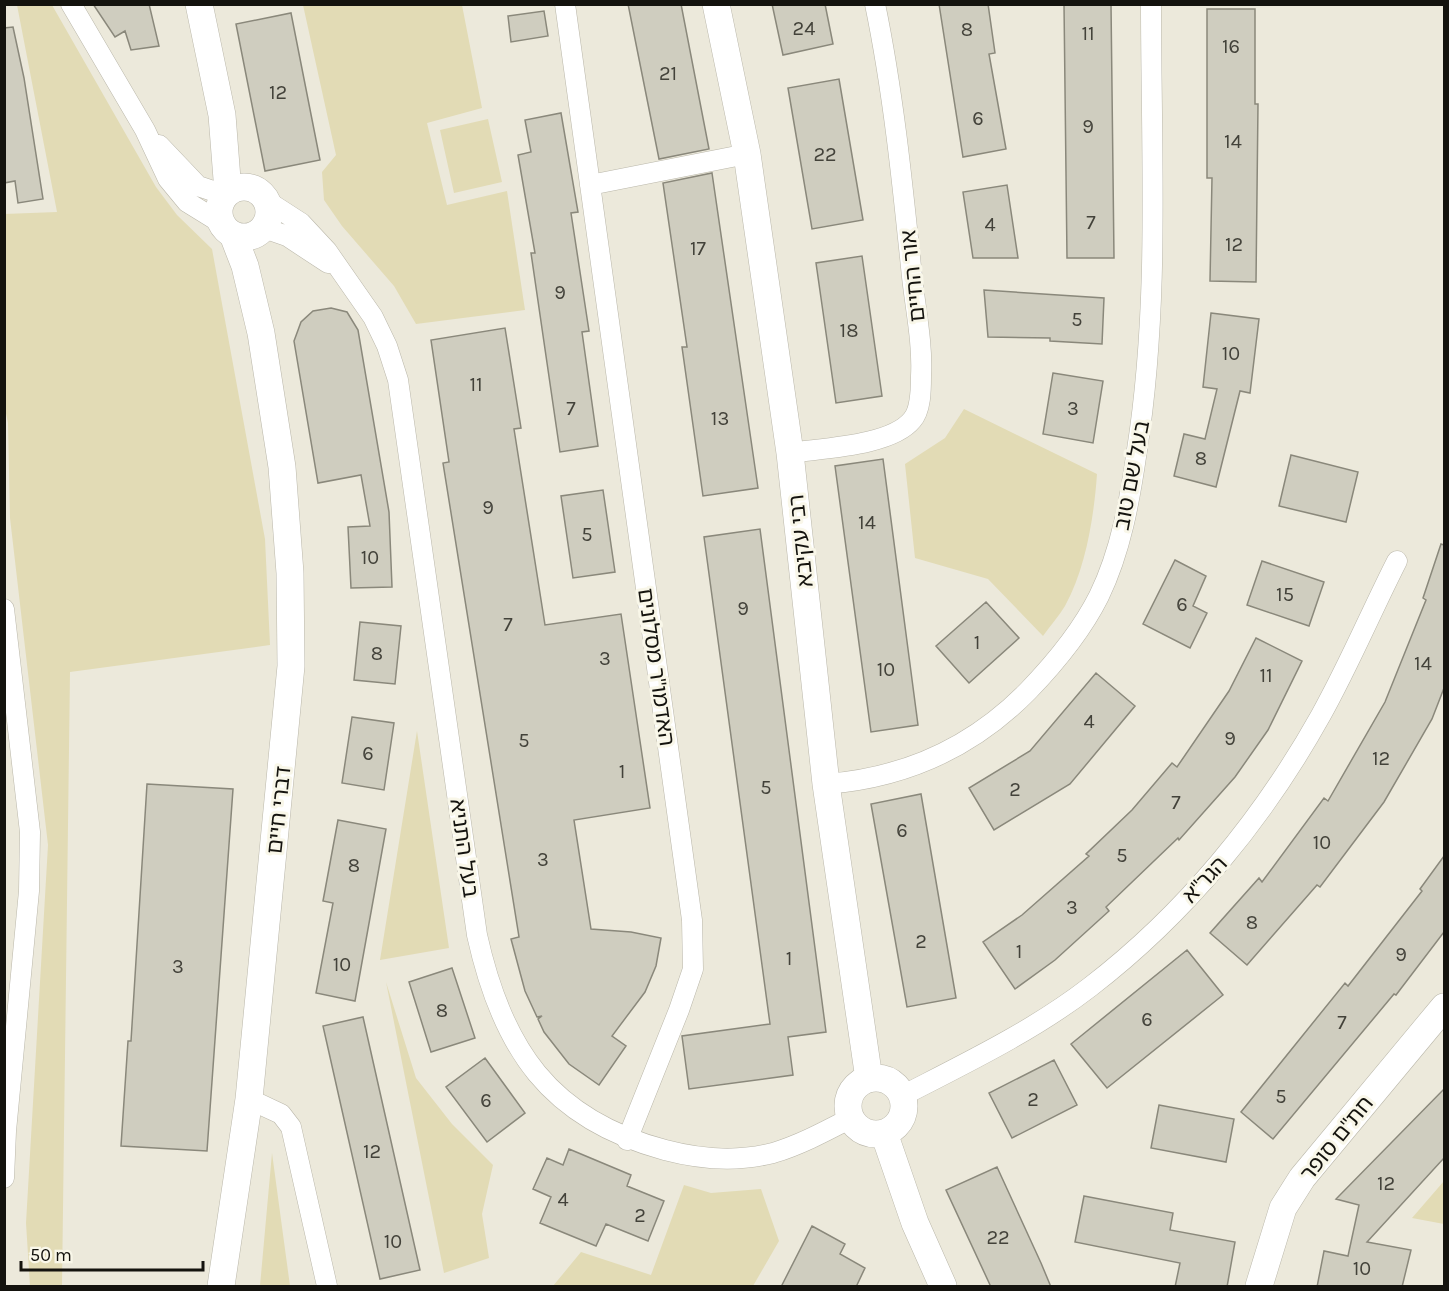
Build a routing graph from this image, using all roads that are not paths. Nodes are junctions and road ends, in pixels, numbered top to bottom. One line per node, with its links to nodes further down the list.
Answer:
1 (71, 4): 8 (street)
2 (200, 4): 7 (street)
3 (565, 4): 10 (street, האדמו"ר מסלונים)
4 (716, 4): 9 (street, רבי עקיבא)
5 (875, 4): 17 (street, אור החיים)
6 (1151, 4): 20 (street, בעל שם טוב)
7 (222, 115): 11 (street); 12 (street)
8 (145, 130): 11 (street); 13 (street)
9 (747, 154): 10 (street); 17 (street, רבי עקיבא)
10 (590, 185): 27 (street, האדמו"ר מסלונים)
11 (226, 194): 12 (street); 13 (street)
12 (261, 195): 14 (street); 15 (street, בעל התניא)
13 (227, 229): 14 (street); 16 (street, דברי חיים)
14 (262, 230): 15 (street, בעל התניא); 16 (street, דברי חיים)
15 (346, 279): 27 (street, בעל התניא)
16 (261, 333): 24 (street, דברי חיים)
17 (790, 453): 20 (street, רבי עקיבא)
18 (1397, 561): 23 (street, הגר"א)
19 (4, 609): 28 (street)
20 (826, 784): 22 (street, רבי עקיבא)
21 (1444, 1007): 32 (street, חת"ם סופר)
22 (869, 1079): 23 (street); 25 (street)
23 (902, 1096): 26 (street)
24 (249, 1099): 29 (street, דברי חיים); 30 (street)
25 (851, 1118): 26 (street); 27 (street, בעל התניא)
26 (884, 1132): 31 (street)
27 (627, 1140)
28 (4, 1178)
29 (221, 1287)
30 (327, 1287)
31 (943, 1287)
32 (1259, 1287)

